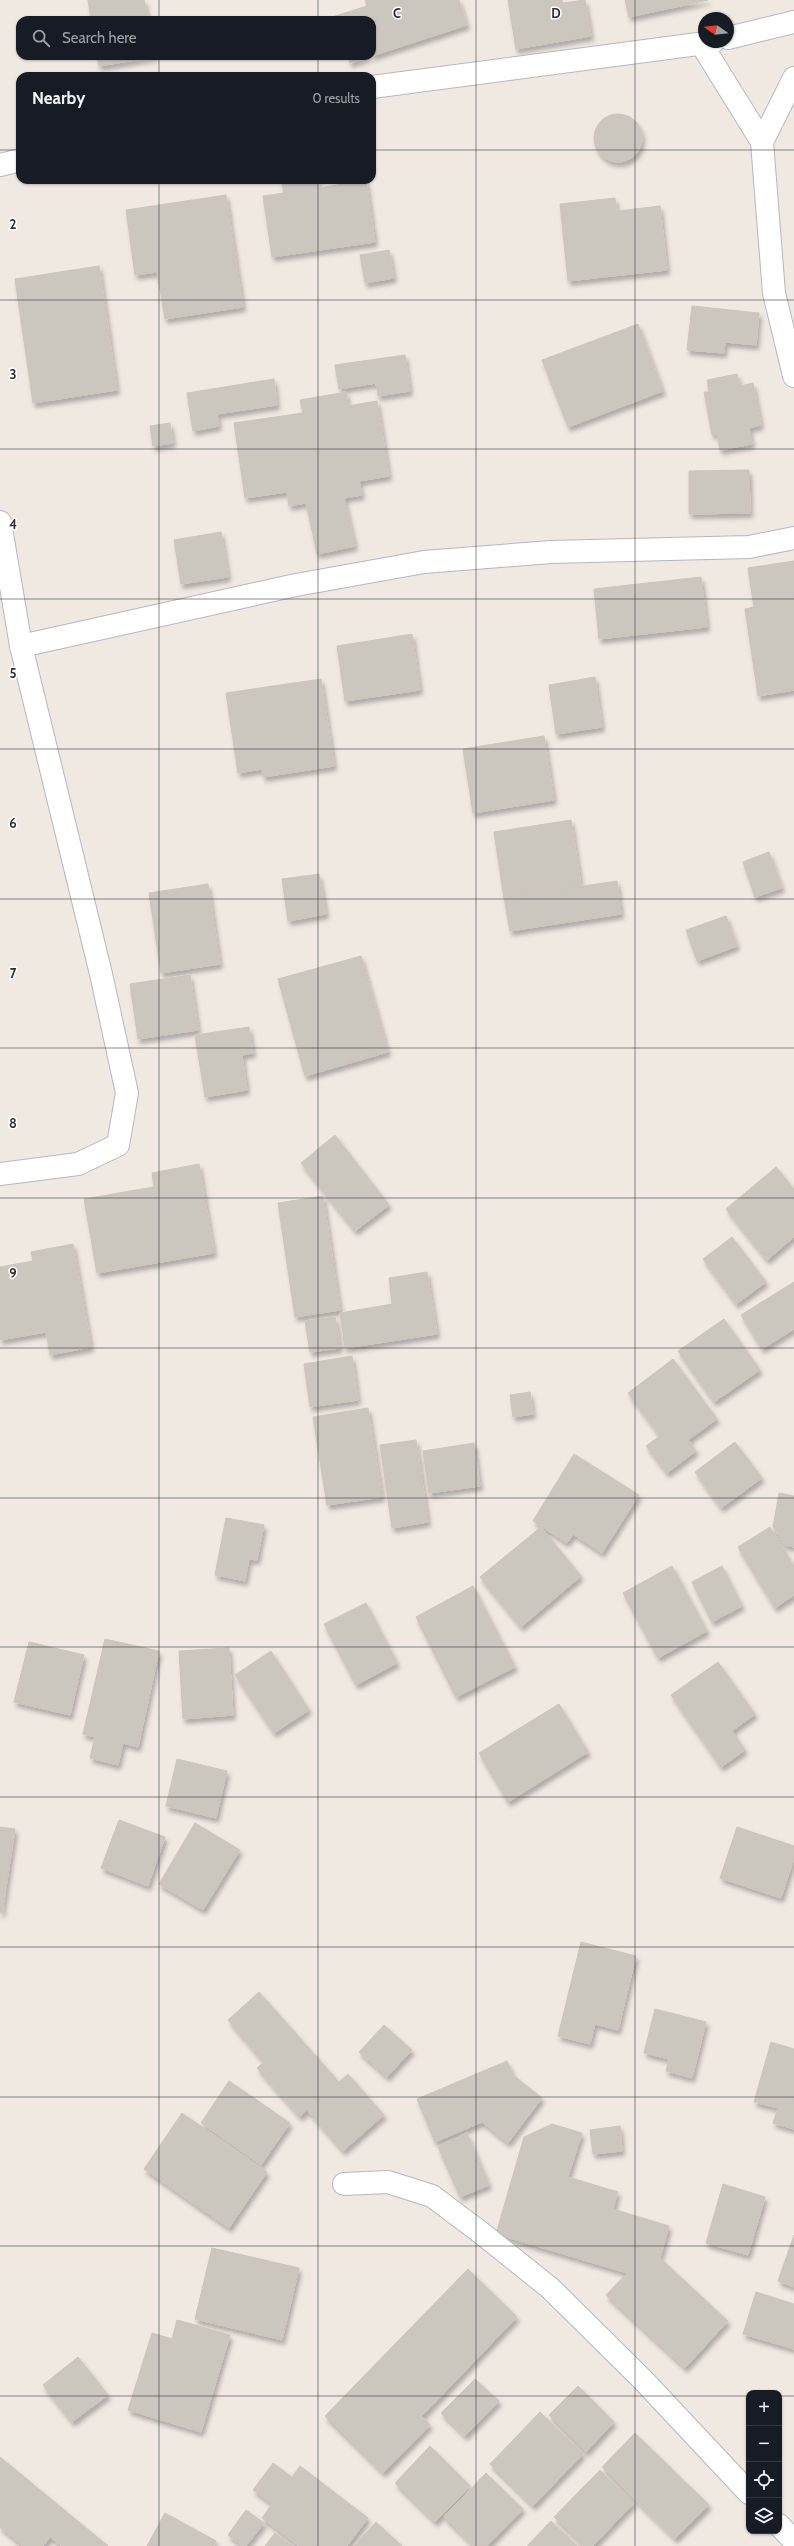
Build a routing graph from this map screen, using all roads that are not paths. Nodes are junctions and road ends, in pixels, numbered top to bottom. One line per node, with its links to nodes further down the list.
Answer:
1 (794, 22): 2 (street)
2 (734, 37)
3 (698, 44): 6 (street)
4 (710, 48): 7 (street)
5 (794, 78): 7 (street)
6 (376, 86)
7 (762, 142): 10 (street)
8 (16, 161): 9 (street)
9 (0, 165)
10 (794, 376)
11 (0, 522): 13 (street)
12 (794, 538): 13 (street)
13 (21, 646): 14 (street)
14 (0, 1174)
15 (344, 2184): 16 (street)
16 (746, 2491)
17 (782, 2529): 18 (street)
18 (794, 2541)

